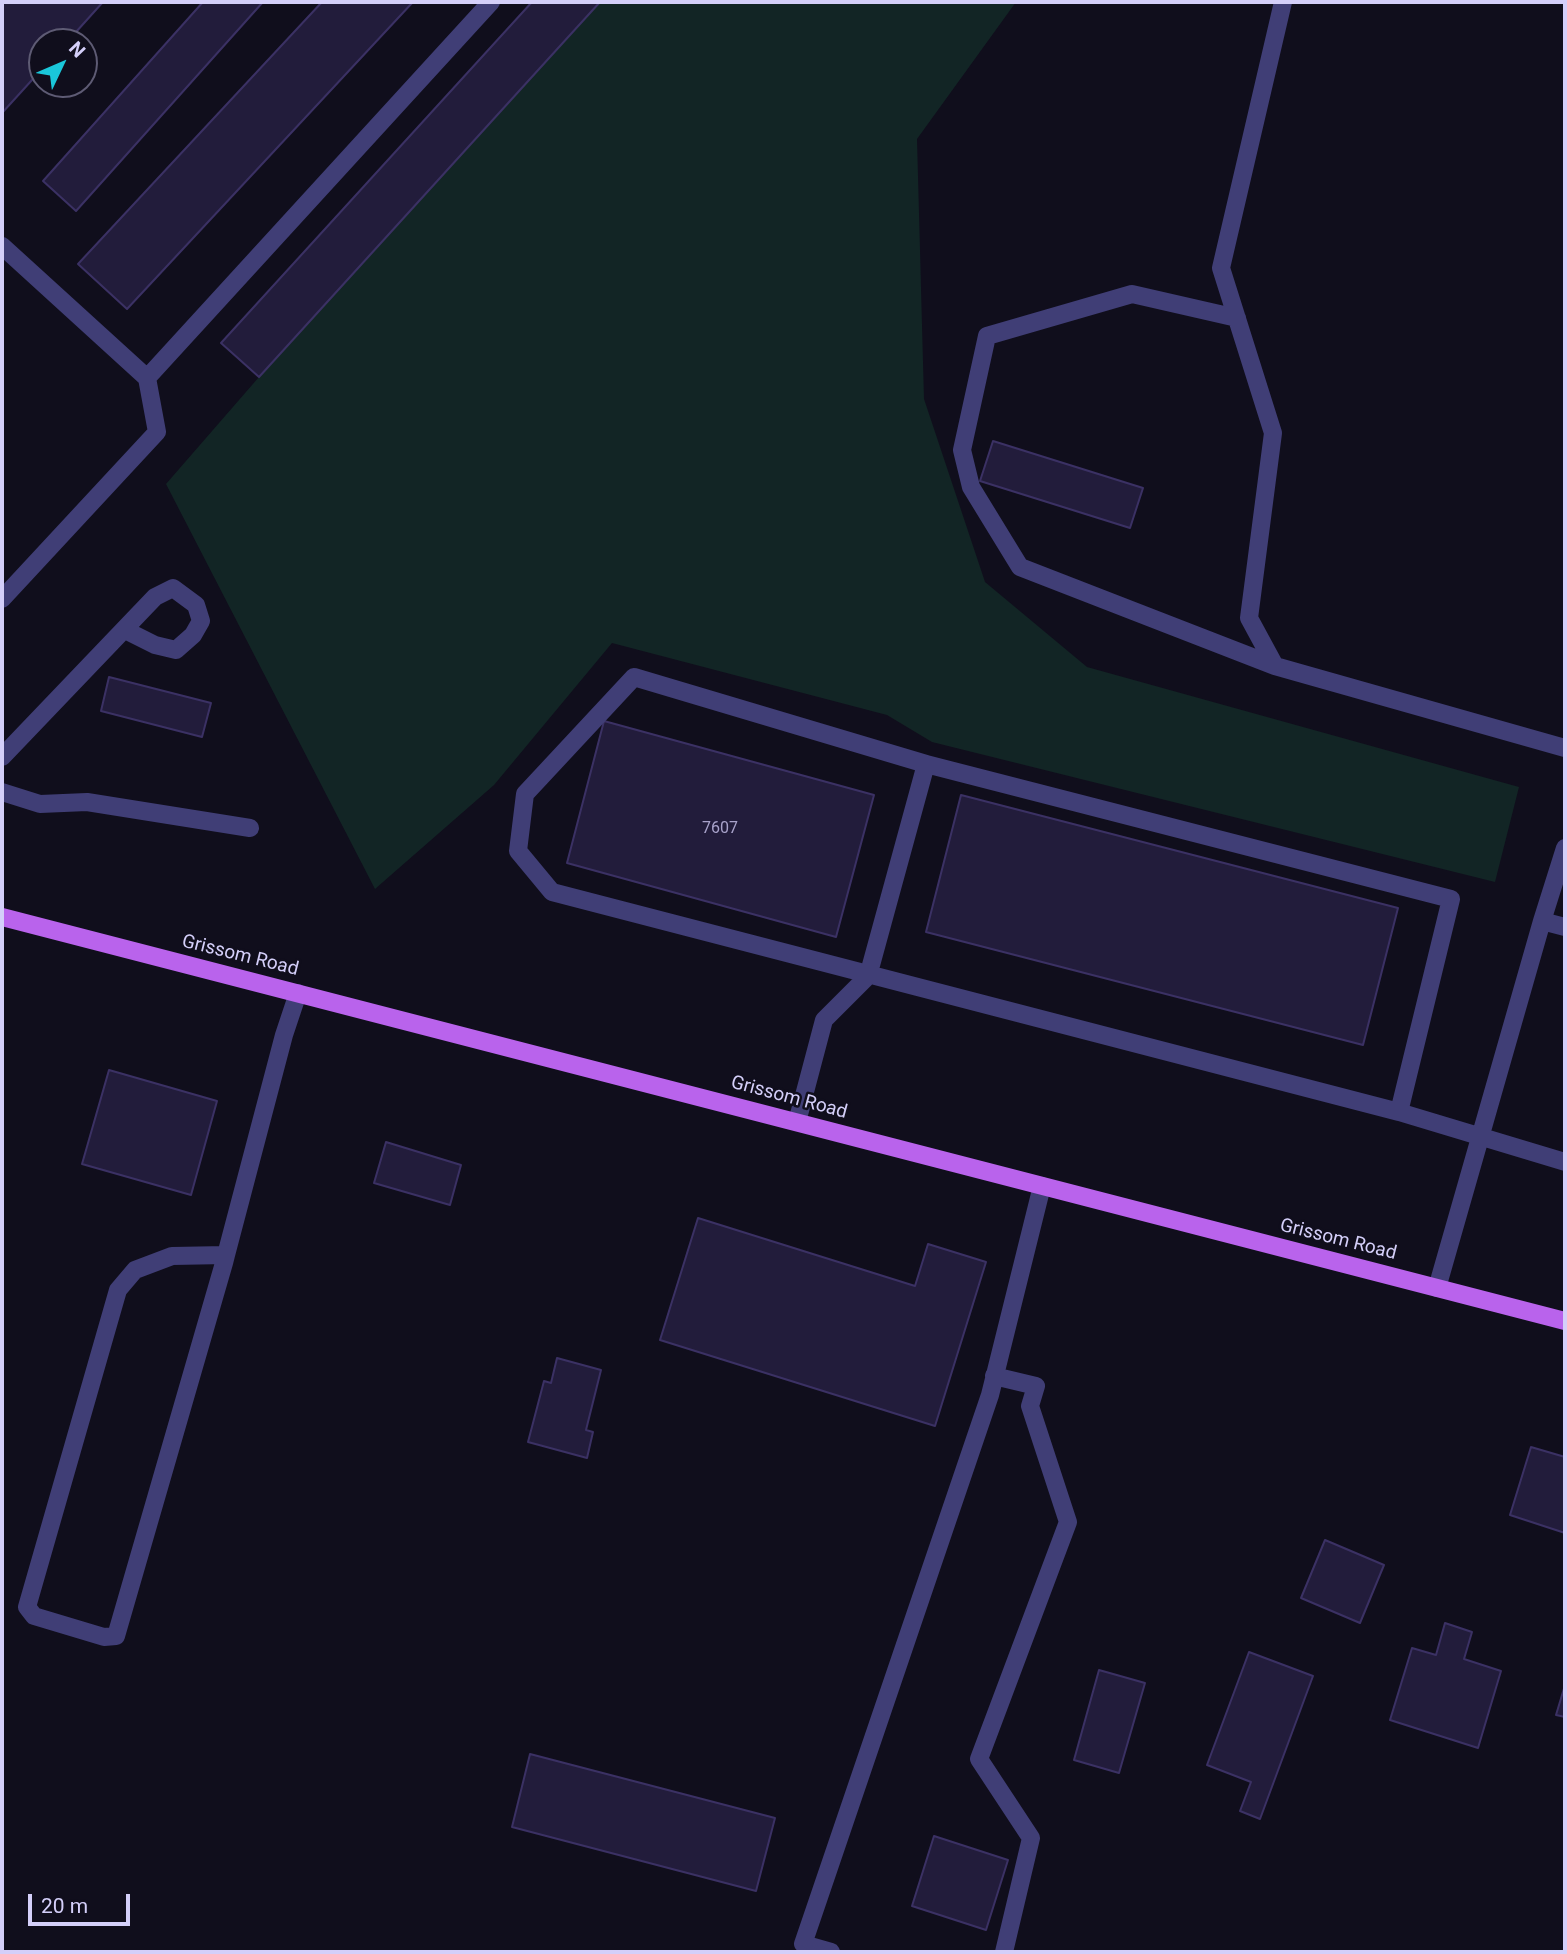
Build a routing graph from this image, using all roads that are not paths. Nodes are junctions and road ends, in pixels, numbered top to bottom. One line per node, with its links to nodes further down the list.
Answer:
1 (491, 2): 5 (lane)
2 (1283, 2): 4 (lane)
3 (2, 246): 5 (lane)
4 (1237, 318): 8 (lane); 8 (lane)
5 (147, 378): 6 (lane)
6 (2, 599)
7 (125, 630): 10 (lane)
8 (1275, 666): 9 (lane)
9 (1565, 748)
10 (2, 757)
11 (926, 764): 18 (lane); 18 (lane); 20 (lane)
12 (2, 792): 13 (lane)
13 (250, 828)
14 (1565, 848): 16 (lane)
15 (2, 917): 19 (main road, Grissom Road)
16 (1542, 921): 17 (lane); 22 (lane)
17 (1565, 927)
18 (868, 976): 20 (lane); 21 (lane)
19 (298, 993): 21 (main road, Grissom Road); 25 (lane)
20 (1399, 1112): 22 (lane)
21 (797, 1122): 24 (main road, Grissom Road)
22 (1481, 1138): 23 (lane); 26 (lane)
23 (1565, 1162)
24 (1042, 1186): 26 (main road, Grissom Road); 28 (lane)
25 (226, 1255): 25 (lane)
26 (1437, 1288): 27 (main road, Grissom Road)
27 (1565, 1321)
28 (994, 1376): 29 (lane); 30 (lane)
29 (831, 1952)
30 (1004, 1952)

